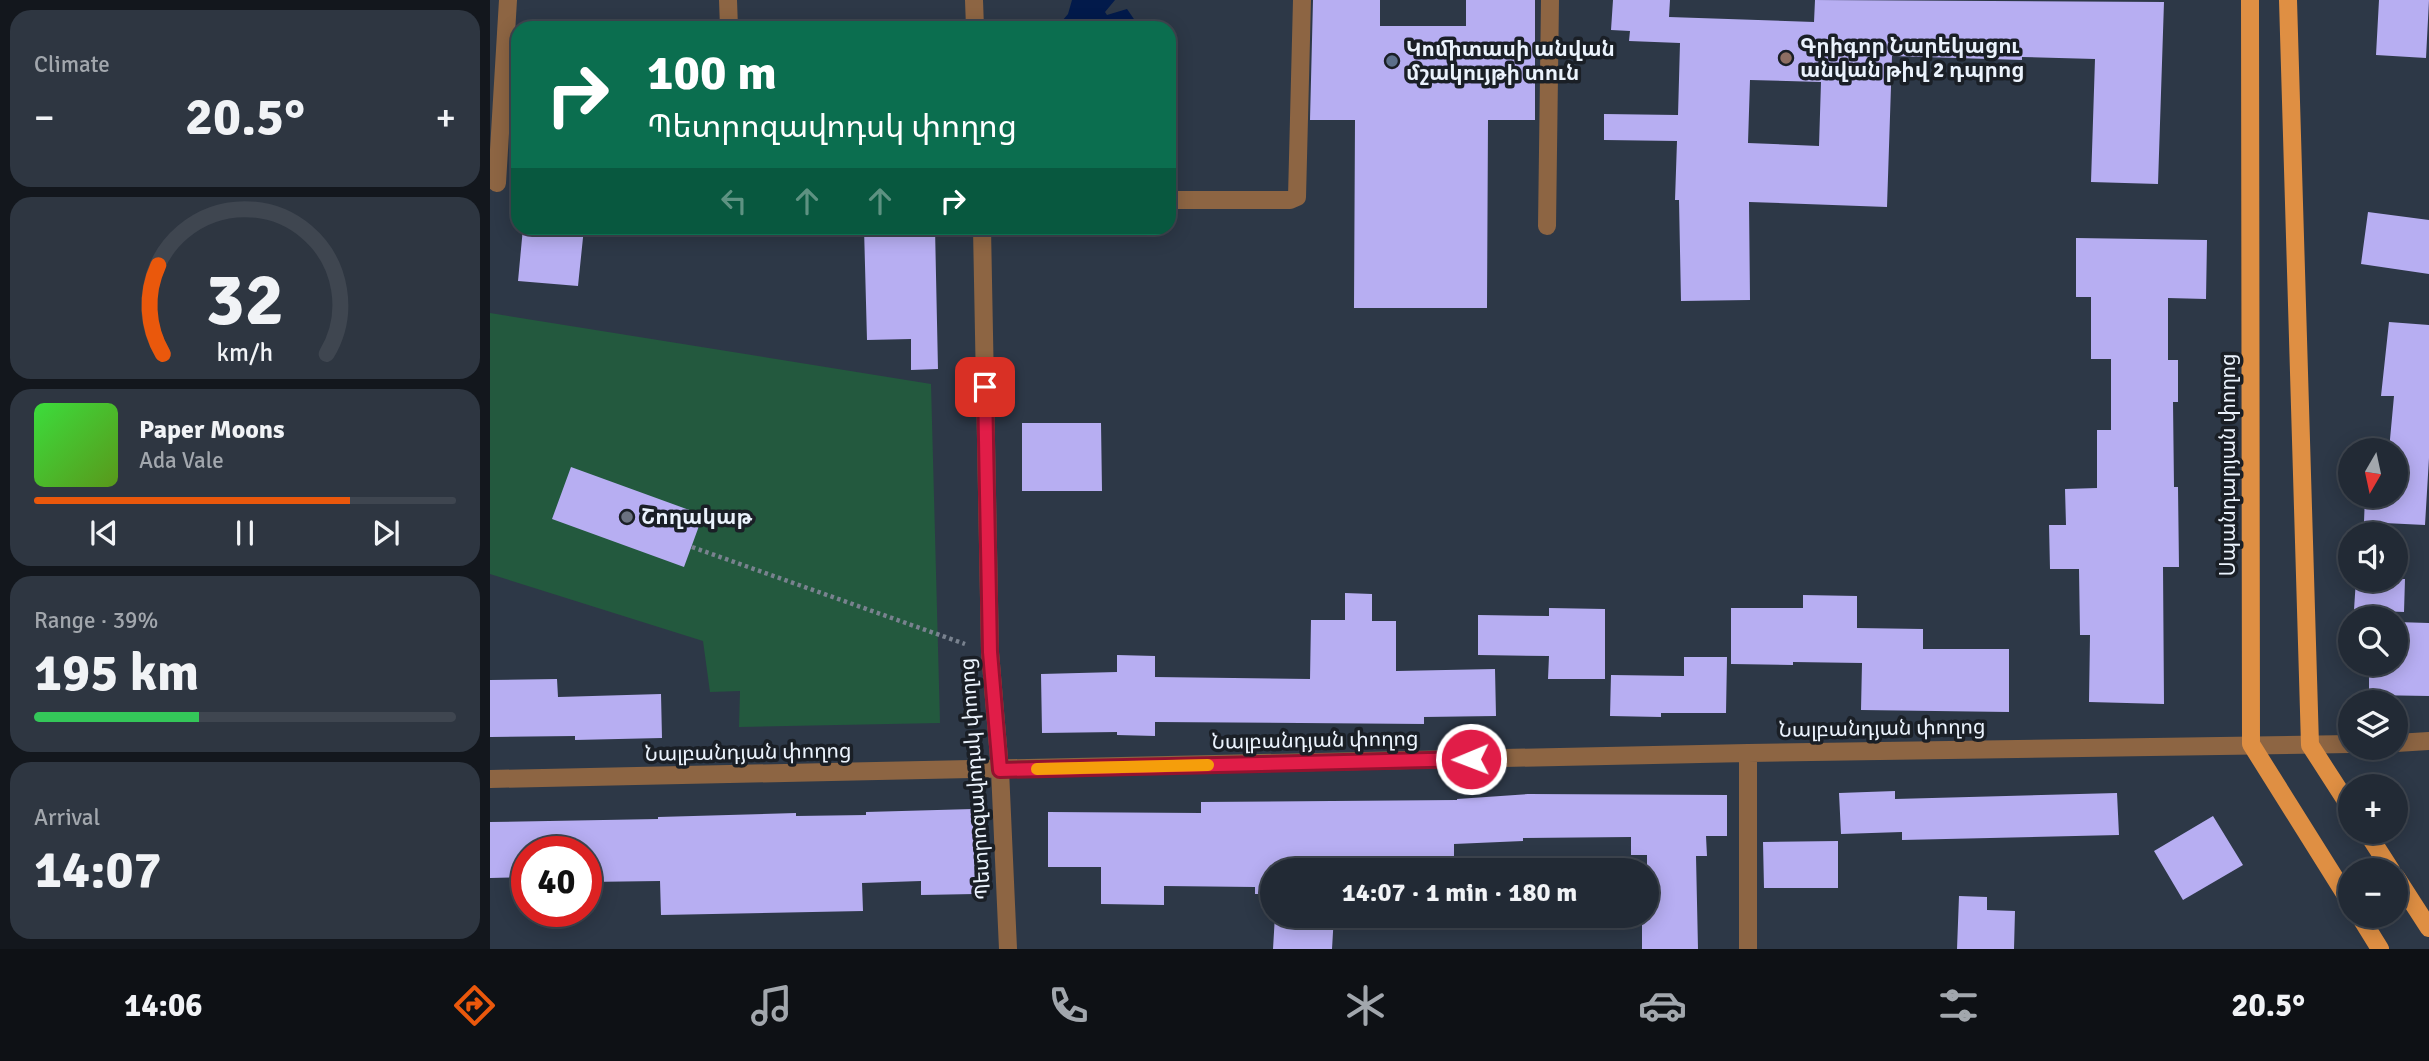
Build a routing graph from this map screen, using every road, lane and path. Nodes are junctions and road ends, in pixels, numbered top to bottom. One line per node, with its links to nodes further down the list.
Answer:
1 (508, 0): 10 (street)
2 (728, 0): 8 (street)
3 (974, 0): 9 (street)
4 (1302, 0): 11 (street)
5 (1550, 0): 12 (street)
6 (2250, 0): 18 (main road, Սպանդարյան փողոց)
7 (2288, 0): 20 (main road)
8 (729, 21)
9 (975, 21)
10 (497, 183)
11 (1176, 200)
12 (1547, 226)
13 (982, 235): 15 (street, Պետրոզավոդսկ փողոց)
14 (692, 547): 15 (path)
15 (990, 652): 22 (street, Պետրոզավոդսկ փողոց)
16 (2429, 741): 17 (street)
17 (2408, 742)
18 (2251, 744): 20 (street, Նալբանդյան փողոց); 21 (street, Նալբանդյան փողոց); 25 (main road)
19 (2338, 745): 20 (street, Նալբանդյան փողոց)
20 (2310, 746): 24 (main road)
21 (1748, 753): 22 (street, Նալբանդյան փողոց); 30 (street)
22 (1000, 770): 23 (street, Նալբանդյան փողոց); 29 (street, Պետրոզավոդսկ փողոց)
23 (490, 779)
24 (2338, 789)
25 (2338, 883)
26 (2408, 896): 28 (main road)
27 (2367, 928): 31 (main road)
28 (2429, 928)
29 (1008, 949)
30 (1748, 949)
31 (2380, 949)

